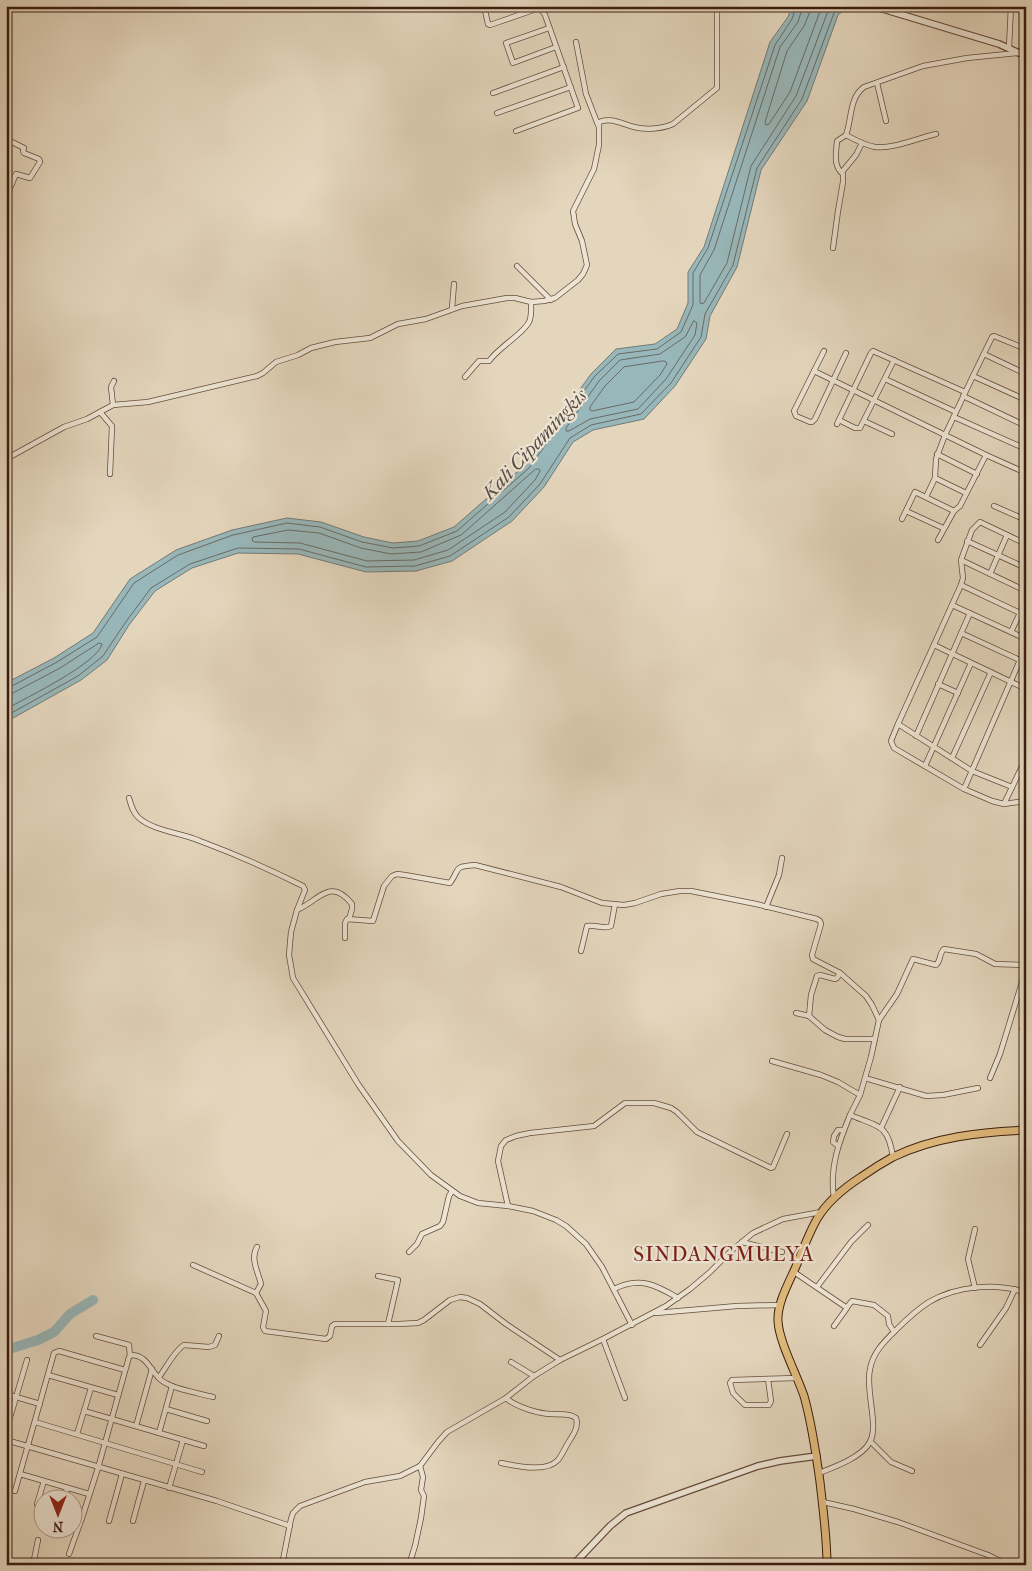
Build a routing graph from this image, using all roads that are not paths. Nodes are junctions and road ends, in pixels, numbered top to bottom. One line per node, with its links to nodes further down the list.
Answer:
1 (484, 6): 5 (street)
2 (717, 6): 18 (street)
3 (874, 6): 9 (street)
4 (1012, 6): 9 (street)
5 (539, 7): 6 (street)
6 (549, 28): 8 (street); 8 (street)
7 (576, 42): 18 (street)
8 (556, 48): 12 (street)
9 (1009, 48): 10 (street)
10 (1019, 53): 11 (street); 13 (street)
11 (1026, 54)
12 (564, 68): 14 (street); 15 (street)
13 (877, 83): 17 (street); 21 (street)
14 (571, 87): 16 (street); 19 (street)
15 (493, 93)
16 (497, 113)
17 (886, 121)
18 (598, 125): 29 (street)
19 (516, 131)
20 (936, 134): 23 (street)
21 (846, 135): 23 (street); 24 (street)
22 (6, 139): 25 (street)
23 (862, 143): 24 (street)
24 (842, 172): 26 (street)
25 (6, 187)
26 (833, 248)
27 (517, 266): 29 (street)
28 (454, 284): 31 (street)
29 (551, 300): 30 (street)
30 (531, 302): 31 (street); 40 (street)
31 (452, 308): 48 (street)
32 (1026, 349): 35 (street)
33 (824, 351): 37 (street)
34 (846, 353): 42 (street)
35 (984, 354): 38 (street); 39 (street)
36 (894, 360): 41 (street); 44 (street); 45 (street)
37 (814, 371): 42 (street); 42 (street)
38 (1026, 374)
39 (974, 376): 45 (street); 47 (street)
40 (466, 377)
41 (885, 379): 46 (street); 50 (street)
42 (834, 380): 44 (street)
43 (114, 381): 48 (street)
44 (854, 390): 46 (street); 51 (street)
45 (964, 394): 50 (street); 52 (street)
46 (874, 400): 51 (street); 54 (street)
47 (1026, 400)
48 (113, 405): 49 (street)
49 (100, 412): 58 (street); 60 (street)
50 (955, 414): 54 (street); 55 (street)
51 (864, 421): 53 (street)
52 (1026, 426)
53 (892, 434)
54 (945, 435): 56 (street); 57 (street)
55 (1026, 450)
56 (937, 454): 61 (street); 62 (street)
57 (986, 455): 59 (street); 61 (street)
58 (6, 459)
59 (1026, 473)
60 (110, 474)
61 (977, 474): 63 (street)
62 (935, 478): 63 (street); 64 (street)
63 (966, 493): 67 (street)
64 (926, 497): 66 (street); 67 (street)
65 (994, 506): 69 (street)
66 (906, 510): 68 (street); 70 (street)
67 (954, 511): 70 (street)
68 (902, 519)
69 (1026, 520)
70 (943, 528): 72 (street)
71 (1007, 535): 73 (street); 74 (street); 75 (street)
72 (938, 540)
73 (967, 541): 75 (street); 76 (street)
74 (1026, 544)
75 (998, 555): 77 (street); 78 (street)
76 (961, 560): 78 (street); 79 (street)
77 (1026, 568)
78 (990, 574): 80 (street)
79 (961, 585): 82 (street); 84 (street)
80 (1026, 591)
81 (1026, 600): 84 (street)
82 (952, 605): 83 (street); 88 (street)
83 (970, 613): 85 (street); 86 (street)
84 (1020, 613): 85 (street)
85 (1011, 632): 87 (street)
86 (961, 633): 89 (street); 90 (street)
87 (1026, 639)
88 (934, 645): 89 (street); 97 (street)
89 (952, 654): 91 (street); 94 (street)
90 (1024, 661): 93 (street)
91 (971, 663): 92 (street); 96 (street)
92 (990, 672): 93 (street); 100 (street)
93 (1011, 682): 95 (street); 103 (street)
94 (938, 684): 96 (street); 98 (street)
95 (1026, 689)
96 (958, 693): 99 (street)
97 (898, 724): 98 (street); 102 (street)
98 (916, 736): 99 (street)
99 (933, 747): 100 (street); 102 (street)
100 (952, 758): 103 (street)
101 (1026, 758): 104 (street)
102 (925, 766): 105 (street)
103 (972, 771): 104 (street); 105 (street)
104 (1012, 787): 108 (street)
105 (964, 789): 108 (street)
106 (129, 798): 112 (street)
107 (1026, 800): 108 (street)
108 (1004, 804)
109 (782, 858): 111 (street)
110 (615, 904): 111 (street); 113 (street); 115 (street)
111 (766, 907): 117 (street)
112 (297, 910): 113 (street); 133 (street)
113 (348, 919): 114 (street)
114 (345, 938)
115 (581, 951)
116 (1026, 967): 120 (street); 124 (street)
117 (840, 973): 119 (street); 120 (street)
118 (796, 1013): 119 (street)
119 (809, 1016): 121 (street)
120 (879, 1020): 121 (street)
121 (875, 1039): 123 (street)
122 (772, 1061): 127 (street)
123 (865, 1078): 125 (street); 127 (street)
124 (990, 1078)
125 (900, 1088): 126 (street); 129 (street)
126 (978, 1088)
127 (860, 1095): 128 (street)
128 (850, 1115): 129 (street); 134 (street)
129 (881, 1128): 132 (street)
130 (1026, 1130): 132 (main road)
131 (787, 1134): 135 (street)
132 (892, 1157): 134 (main road)
133 (452, 1191): 135 (street); 141 (street)
134 (834, 1198): 136 (main road)
135 (508, 1206): 148 (street)
136 (823, 1211): 139 (street); 144 (main road)
137 (868, 1225): 147 (street)
138 (975, 1229): 146 (street)
139 (742, 1242): 142 (street); 152 (street)
140 (257, 1247): 151 (street)
141 (409, 1252)
142 (782, 1252)
143 (193, 1265): 151 (street)
144 (794, 1272): 147 (street); 153 (main road)
145 (378, 1276): 156 (street)
146 (975, 1286): 149 (street); 159 (street)
147 (817, 1287): 154 (street)
148 (614, 1289): 152 (street); 157 (street)
149 (1015, 1290): 150 (street); 163 (street)
150 (1026, 1293)
151 (256, 1294): 156 (street)
152 (678, 1298): 155 (street)
153 (780, 1305): 155 (street); 173 (main road)
154 (847, 1308): 158 (street); 159 (street)
155 (654, 1314): 157 (street)
156 (388, 1324): 166 (street)
157 (632, 1324): 162 (street)
158 (834, 1326)
159 (894, 1331): 195 (street)
160 (96, 1336): 164 (street)
161 (219, 1336): 172 (street)
162 (603, 1339): 166 (street); 182 (street)
163 (980, 1345)
164 (130, 1356): 168 (street); 169 (street)
165 (27, 1360): 179 (street)
166 (560, 1360): 171 (street)
167 (511, 1362): 171 (street)
168 (152, 1369): 172 (street); 189 (street)
169 (125, 1370): 170 (street); 178 (street)
170 (48, 1375): 176 (street); 183 (street)
171 (534, 1376): 181 (street)
172 (159, 1377): 175 (street)
173 (796, 1378): 174 (street); 201 (main road)
174 (768, 1379): 174 (street)
175 (172, 1386): 180 (street); 184 (street)
176 (91, 1388): 178 (street); 185 (street)
177 (6, 1394): 179 (street)
178 (118, 1395): 186 (street)
179 (16, 1397): 183 (street); 190 (street)
180 (213, 1397)
181 (506, 1398): 199 (street); 202 (street)
182 (625, 1398)
183 (40, 1404): 188 (street)
184 (166, 1409): 187 (street); 191 (street)
185 (84, 1411): 186 (street); 192 (street)
186 (111, 1419): 189 (street); 196 (street)
187 (207, 1420)
188 (35, 1422): 192 (street); 198 (street)
189 (136, 1426): 191 (street)
190 (6, 1432)
191 (159, 1433): 194 (street)
192 (77, 1434): 196 (street)
193 (6, 1440): 198 (street)
194 (183, 1440): 197 (street); 200 (street)
195 (870, 1441): 201 (street); 204 (street)
196 (105, 1443): 200 (street); 203 (street)
197 (204, 1446)
198 (28, 1447): 203 (street); 206 (street)
199 (502, 1463)
200 (176, 1464): 205 (street); 212 (street)
201 (818, 1465): 216 (main road); 227 (street)
202 (420, 1466): 220 (street); 226 (street)
203 (98, 1468): 207 (street); 215 (street)
204 (912, 1471)
205 (202, 1472)
206 (20, 1474): 208 (street); 213 (street)
207 (122, 1474): 209 (street); 218 (street)
208 (44, 1481): 210 (street); 211 (street)
209 (144, 1481): 212 (street); 219 (street)
210 (42, 1488)
211 (67, 1488)
212 (169, 1488): 220 (street)
213 (15, 1491)
214 (82, 1492): 215 (street)
215 (89, 1494): 217 (street)
216 (822, 1502): 228 (main road); 229 (street)
217 (82, 1518)
218 (109, 1521)
219 (133, 1521)
220 (290, 1526): 225 (street)
221 (75, 1538): 223 (street)
222 (38, 1540): 224 (street)
223 (69, 1554)
224 (33, 1565)
225 (282, 1565)
226 (409, 1565)
227 (573, 1565)
228 (827, 1565)
229 (1008, 1565)

